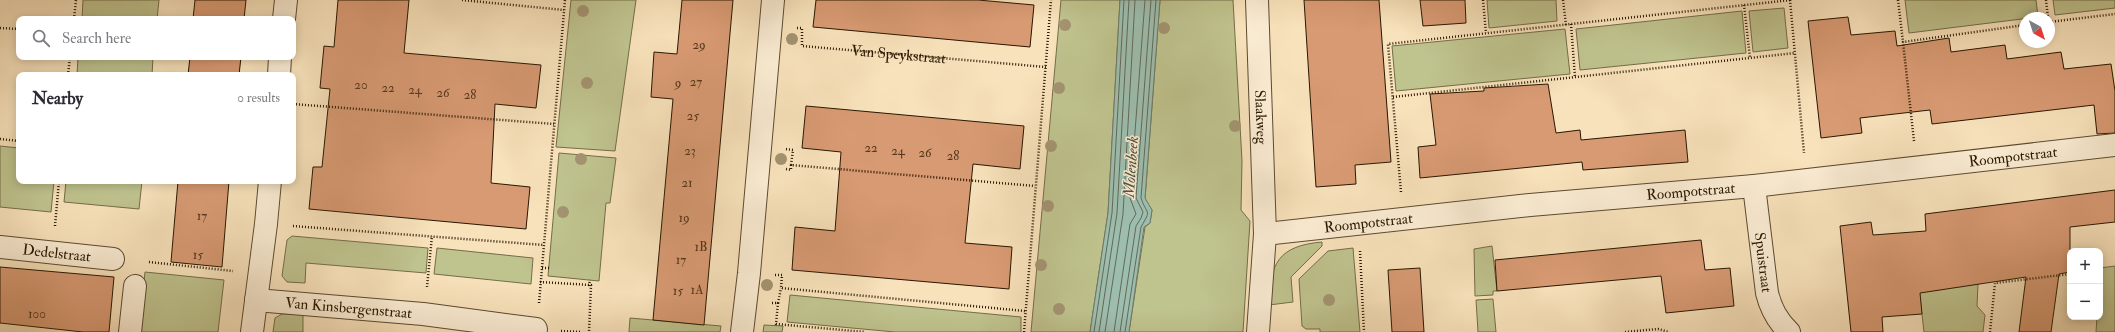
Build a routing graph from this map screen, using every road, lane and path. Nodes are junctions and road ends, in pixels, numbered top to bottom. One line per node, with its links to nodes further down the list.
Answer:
1 (76, 0): 17 (path)
2 (286, 0): 18 (street)
3 (462, 0): 14 (path)
4 (565, 0): 14 (path)
5 (773, 0): 23 (street)
6 (1052, 0): 32 (path)
7 (1257, 0): 52 (street, Slaakweg)
8 (1483, 0): 26 (path)
9 (1563, 0): 21 (path)
10 (1791, 0): 13 (path); 28 (path)
11 (1898, 0): 27 (path)
12 (2046, 0): 15 (path)
13 (1744, 5): 20 (path); 29 (path)
14 (564, 10): 38 (path)
15 (2047, 12)
16 (2115, 14): 19 (path)
17 (74, 16)
18 (284, 16)
19 (2055, 21)
20 (1571, 24): 21 (path); 35 (path)
21 (1566, 25): 26 (path)
22 (2019, 26): 27 (path)
23 (770, 27): 32 (path, Van Speykstraat); 41 (street)
24 (0, 28): 25 (path)
25 (16, 29)
26 (1486, 33): 36 (path)
27 (1903, 42): 43 (path)
28 (1795, 53): 29 (path); 44 (path)
29 (1750, 58): 35 (path)
30 (70, 60): 33 (path)
31 (280, 60): 34 (street)
32 (1046, 67): 47 (path)
33 (68, 72)
34 (279, 72)
35 (1575, 77): 36 (path)
36 (1393, 97): 49 (path)
37 (296, 104): 38 (path)
38 (554, 124): 54 (path)
39 (0, 139): 40 (path)
40 (16, 141)
41 (760, 145): 47 (path); 60 (street)
42 (2115, 145): 43 (street, Roompotstraat)
43 (1917, 167): 44 (street, Roompotstraat)
44 (1806, 180): 48 (street, Roompotstraat)
45 (58, 184): 56 (path)
46 (270, 184): 50 (street)
47 (1035, 186): 69 (path)
48 (1754, 186): 49 (street, Roompotstraat); 82 (street, Spuistraat)
49 (1403, 220): 51 (street, Roompotstraat)
50 (266, 224): 53 (path); 61 (street)
51 (1358, 225): 52 (street, Roompotstraat); 79 (path)
52 (1265, 234): 78 (street, Slaakweg)
53 (432, 236): 54 (path); 70 (path)
54 (544, 245): 58 (path)
55 (0, 247): 56 (street, Dedelstraat)
56 (53, 253): 57 (street, Dedelstraat)
57 (113, 259): 61 (path)
58 (542, 268): 59 (path); 64 (path)
59 (549, 268)
60 (749, 273): 69 (path); 75 (street)
61 (259, 274): 67 (street)
62 (2067, 274): 83 (path)
63 (590, 280): 66 (path)
64 (540, 282): 66 (path); 71 (path)
65 (135, 286): 72 (street)
66 (590, 286): 74 (path)
67 (256, 300): 70 (street, Van Kinsbergenstraat); 73 (street)
68 (778, 303): 76 (path)
69 (1025, 311): 77 (path)
70 (423, 314): 71 (street, Van Kinsbergenstraat)
71 (536, 329)
72 (130, 332)
73 (252, 332)
74 (589, 332)
75 (742, 332)
76 (865, 332)
77 (1024, 332)
78 (1258, 332)
79 (1364, 332)
80 (1625, 332): 81 (path)
81 (1669, 332)
82 (1789, 332)
83 (1990, 332)

